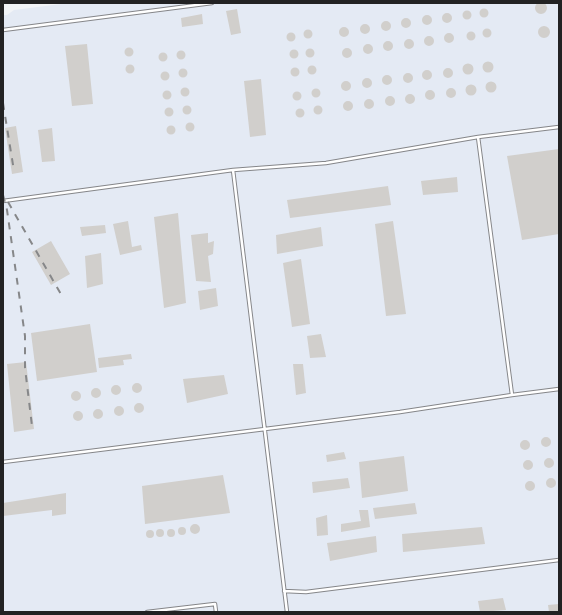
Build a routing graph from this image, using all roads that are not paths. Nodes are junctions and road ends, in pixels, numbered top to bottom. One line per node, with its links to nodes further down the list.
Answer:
1 (212, 3): 2 (lane)
2 (3, 30)
3 (559, 127): 4 (lane)
4 (478, 137): 5 (lane); 8 (lane)
5 (233, 170): 6 (lane); 9 (lane)
6 (3, 201)
7 (559, 389): 8 (lane)
8 (512, 395): 9 (lane)
9 (264, 429): 10 (lane); 12 (lane)
10 (3, 462)
11 (559, 560): 12 (lane)
12 (284, 591): 15 (lane)
13 (147, 612): 14 (lane)
14 (216, 612)
15 (286, 612)

